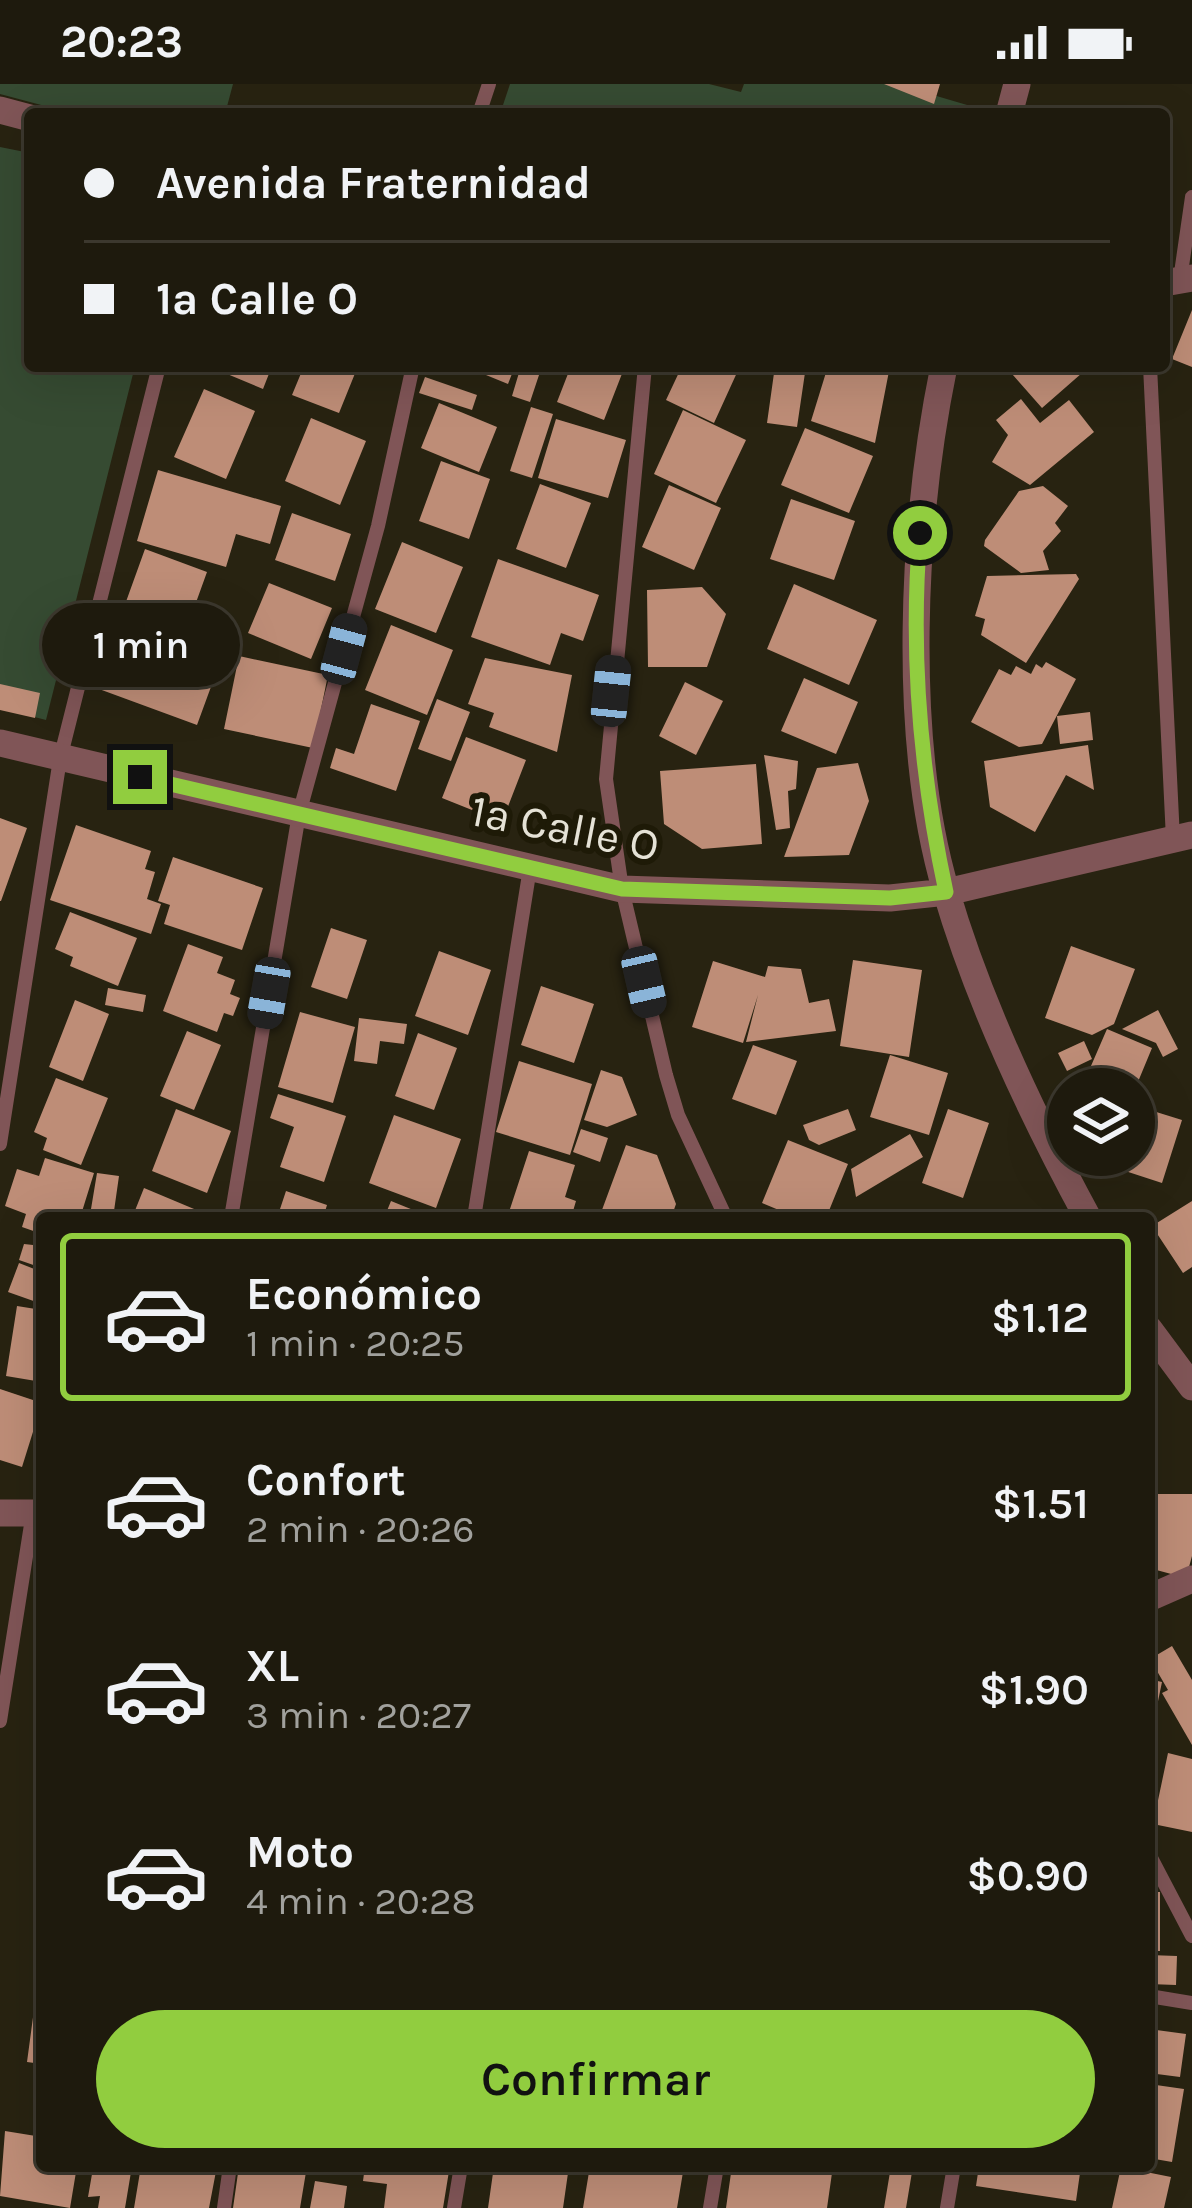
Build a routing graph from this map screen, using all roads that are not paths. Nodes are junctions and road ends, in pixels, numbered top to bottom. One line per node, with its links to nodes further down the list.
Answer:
1 (1192, 197): 2 (lane)
2 (1179, 281)
3 (157, 372): 9 (lane)
4 (412, 372): 10 (lane)
5 (643, 372): 13 (lane)
6 (943, 372): 14 (street)
7 (1150, 372): 11 (lane)
8 (0, 743): 9 (street, 1a Calle O)
9 (60, 759): 10 (street, 1a Calle O); 15 (lane)
10 (299, 814): 12 (street, 1a Calle O); 16 (lane)
11 (1182, 837): 14 (street, 1a Calle O)
12 (530, 868): 13 (street, 1a Calle O); 17 (lane)
13 (622, 889): 14 (street, 1a Calle O); 18 (lane)
14 (946, 892): 19 (street)
15 (0, 1144)
16 (231, 1212)
17 (475, 1212)
18 (723, 1212)
19 (1085, 1212)
20 (1155, 1337): 21 (street)
21 (1192, 1387)
22 (0, 1513): 23 (street)
23 (36, 1513)
24 (36, 1519): 27 (lane)
25 (1192, 1579): 26 (street)
26 (1155, 1595)
27 (0, 1721)
28 (1155, 1865): 29 (lane)
29 (1192, 1936)
30 (1155, 1997): 31 (lane)
31 (1192, 2002)
32 (229, 2172): 36 (lane)
33 (460, 2172): 37 (lane)
34 (716, 2172): 38 (lane)
35 (953, 2172): 39 (lane)
36 (224, 2208)
37 (454, 2208)
38 (710, 2208)
39 (947, 2208)

